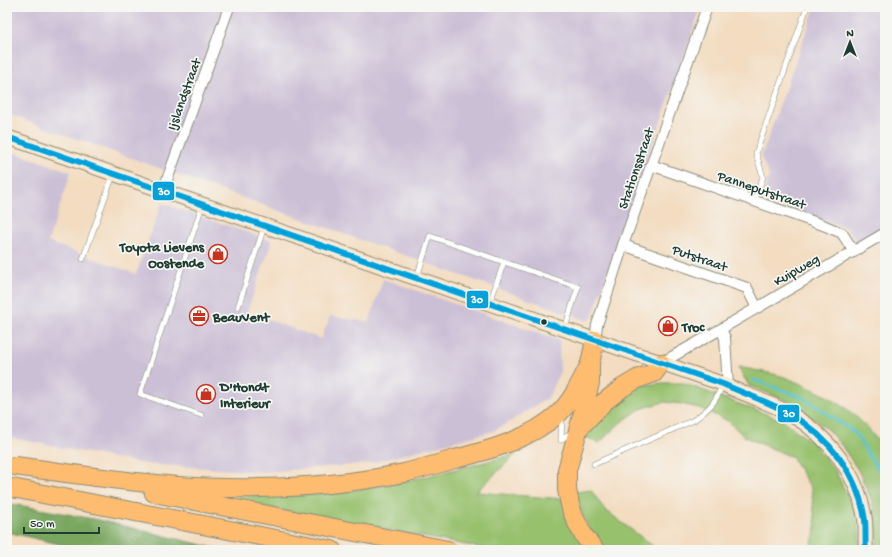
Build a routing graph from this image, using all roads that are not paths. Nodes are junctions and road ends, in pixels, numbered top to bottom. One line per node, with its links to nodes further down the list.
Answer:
1 (229, 7): 7 (street, Ijslandstraat)
2 (707, 7): 5 (street, Stationsstraat)
3 (807, 7): 8 (lane)
4 (7, 137): 6 (main road)
5 (651, 165): 8 (street, Panneputstraat); 12 (street, Stationsstraat)
6 (113, 174): 7 (main road); 14 (lane)
7 (163, 191): 9 (main road)
8 (754, 202): 13 (street, Panneputstraat)
9 (203, 205): 10 (main road); 27 (lane)
10 (264, 226): 16 (main road); 18 (lane)
11 (885, 233): 13 (street, Kuipweg)
12 (623, 245): 19 (street, Putstraat); 22 (street, Stationsstraat)
13 (854, 252): 19 (street, Kuipweg)
14 (83, 259)
15 (504, 262): 16 (lane); 17 (lane); 20 (lane)
16 (416, 278): 17 (main road)
17 (490, 304): 20 (main road)
18 (238, 307)
19 (757, 308): 21 (street, Kuipweg)
20 (564, 329): 22 (main road)
21 (721, 329): 23 (street, Kuipweg); 25 (street)
22 (595, 340): 23 (main road); 24 (highway)
23 (661, 363): 25 (main road); 28 (highway)
24 (590, 364): 26 (highway); 28 (highway)
25 (725, 386): 29 (lane); 37 (main road)
26 (559, 413): 28 (lane); 30 (highway)
27 (201, 415)
28 (578, 430): 36 (highway)
29 (594, 464)
30 (11, 466): 35 (highway)
31 (7, 487): 32 (highway)
32 (212, 527): 33 (highway); 34 (highway)
33 (294, 550)
34 (332, 550)
35 (448, 550)
36 (595, 550)
37 (866, 550)

